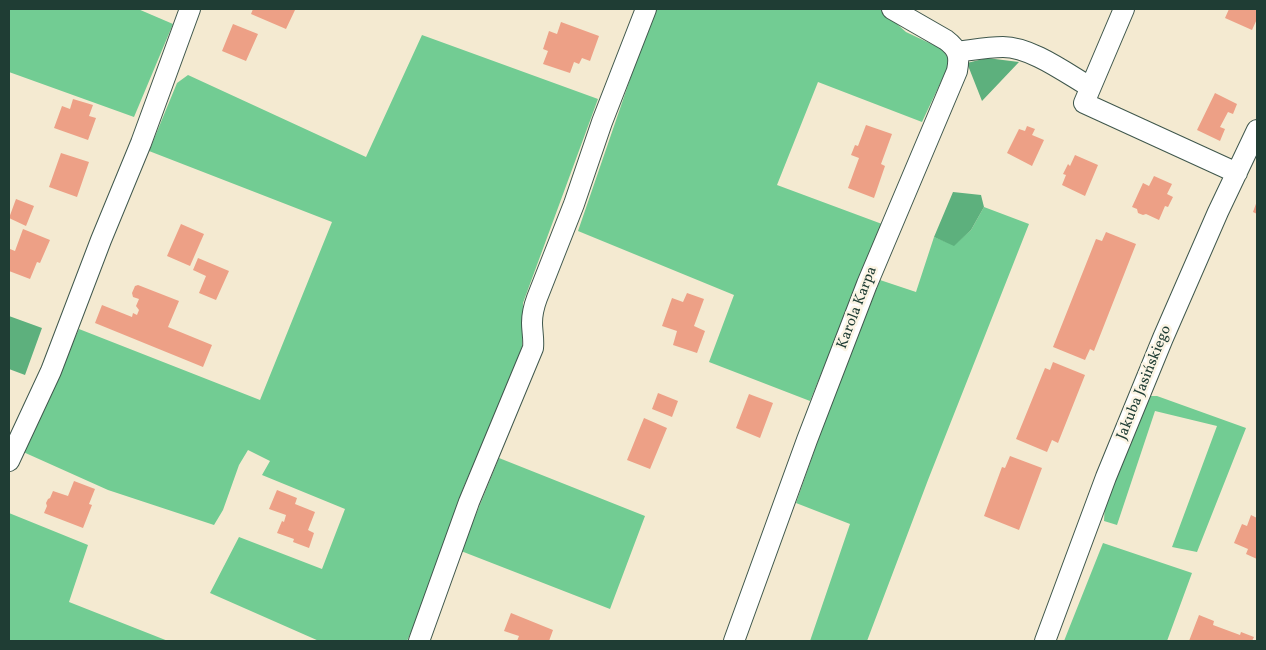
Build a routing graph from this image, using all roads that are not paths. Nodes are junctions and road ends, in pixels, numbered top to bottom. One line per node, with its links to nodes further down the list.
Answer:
1 (190, 9): 9 (street)
2 (646, 9): 10 (street)
3 (892, 9): 5 (street)
4 (1124, 9): 6 (street)
5 (957, 52): 6 (street); 11 (street, Karola Karpa)
6 (1087, 95): 8 (street)
7 (1257, 130): 8 (street, Jakuba Jasińskiego)
8 (1237, 173): 12 (street, Jakuba Jasińskiego)
9 (9, 461)
10 (419, 641)
11 (734, 641)
12 (1045, 641)

